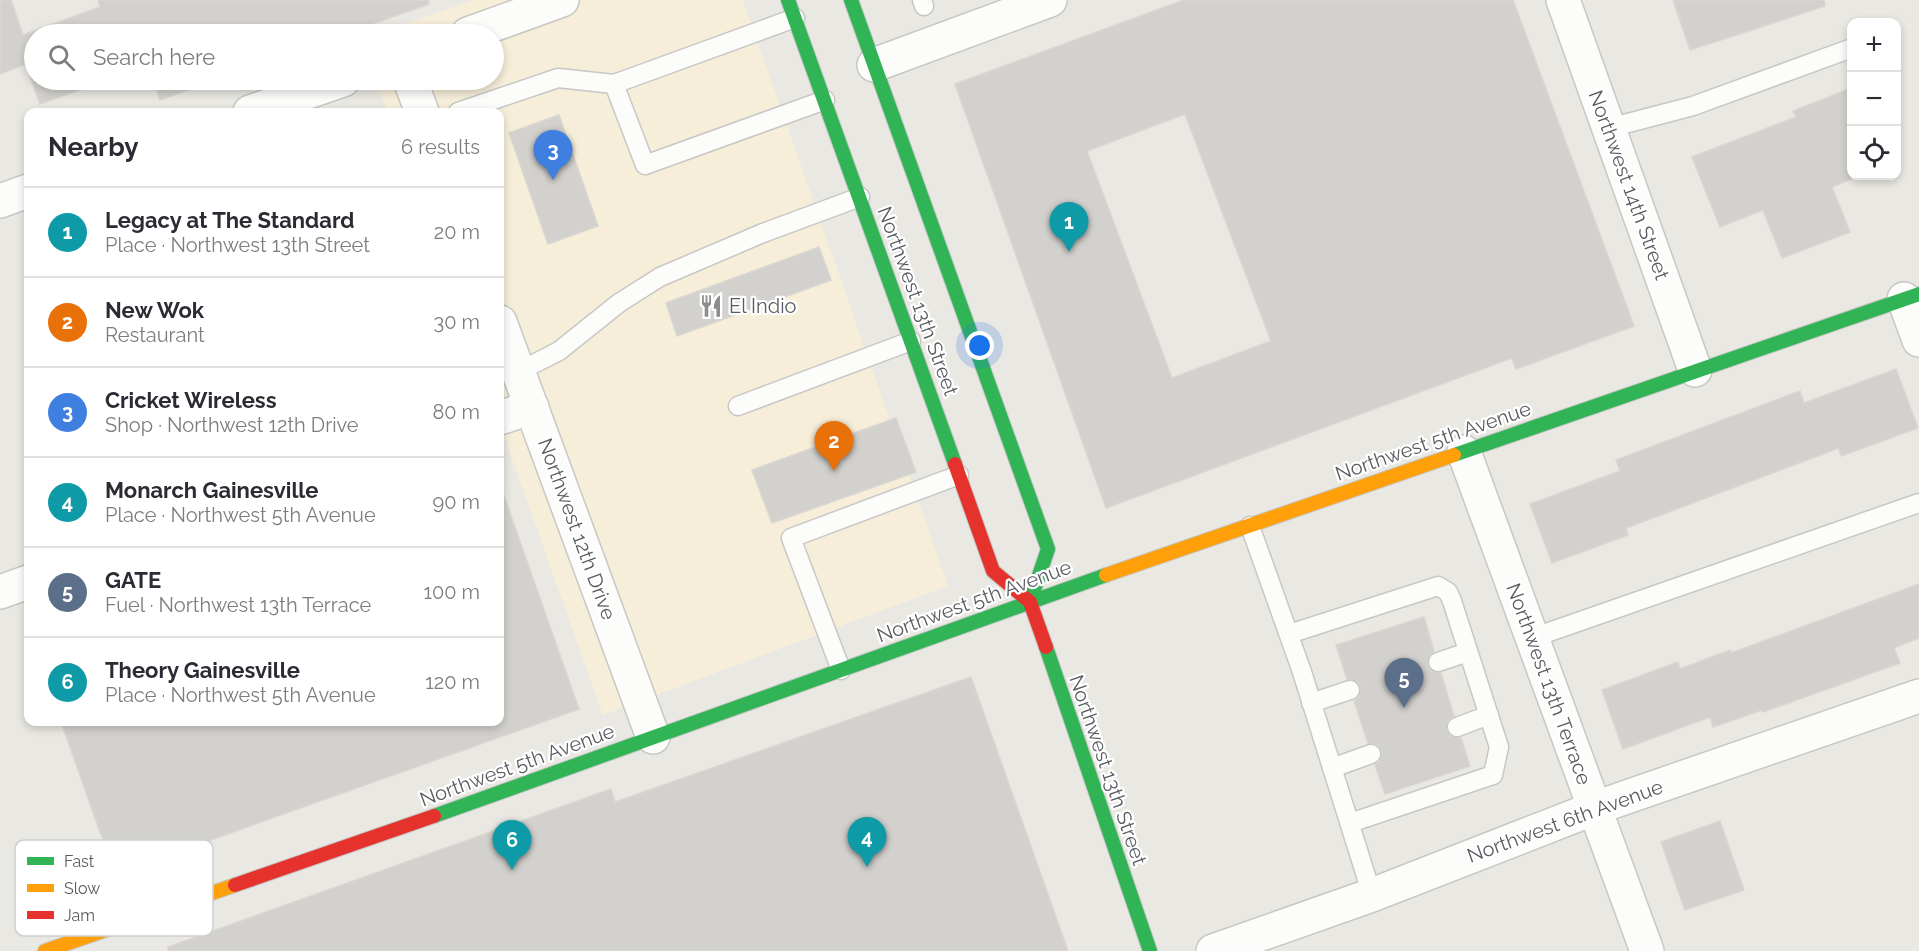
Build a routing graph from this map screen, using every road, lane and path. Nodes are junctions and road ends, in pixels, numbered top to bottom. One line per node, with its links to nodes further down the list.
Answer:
1 (562, 0): 7 (street)
2 (789, 0): 6 (street, Northwest 13th Street)
3 (851, 0): 9 (street, Northwest 13th Street)
4 (1050, 0): 9 (street)
5 (1563, 0): 17 (street, Northwest 14th Street)
6 (795, 18): 10 (lane); 13 (street, Northwest 13th Street)
7 (496, 24)
8 (1847, 49): 17 (lane)
9 (874, 65): 36 (street, Northwest 13th Street)
10 (614, 84): 13 (lane); 16 (lane)
11 (314, 90): 14 (street)
12 (414, 90): 15 (street)
13 (825, 100): 19 (street, Northwest 13th Street)
14 (262, 108)
15 (420, 108)
16 (470, 108)
17 (1609, 128): 25 (street, Northwest 14th Street)
18 (24, 192): 20 (street)
19 (860, 197): 23 (street, Northwest 13th Street); 26 (lane)
20 (0, 201)
21 (1912, 296): 24 (street); 25 (street, Northwest 5th Avenue)
22 (504, 333): 26 (street, Northwest 12th Drive)
23 (911, 340): 27 (lane); 31 (street, Northwest 13th Street)
24 (1919, 340)
25 (1695, 370): 30 (street, Northwest 5th Avenue)
26 (518, 372): 28 (street, Northwest 12th Drive)
27 (738, 406)
28 (532, 407): 29 (street); 47 (street, Northwest 12th Drive)
29 (504, 417)
30 (1464, 452): 33 (street, Northwest 5th Avenue); 38 (street, Northwest 13th Terrace)
31 (959, 475): 36 (street, Northwest 13th Street); 41 (lane)
32 (1919, 503): 38 (lane)
33 (1250, 526): 36 (street, Northwest 5th Avenue); 37 (lane)
34 (24, 583): 35 (street)
35 (0, 592)
36 (1030, 602): 41 (street, Northwest 5th Avenue); 56 (street, Northwest 13th Street)
37 (1289, 634): 39 (lane); 44 (lane)
38 (1532, 638): 50 (street, Northwest 13th Terrace)
39 (1468, 652): 40 (lane); 45 (lane)
40 (1438, 662)
41 (841, 670): 47 (street, Northwest 5th Avenue)
42 (1350, 690): 44 (lane)
43 (1919, 696): 50 (street, Northwest 6th Avenue)
44 (1311, 703): 49 (lane)
45 (1489, 715): 46 (lane); 51 (lane)
46 (1457, 726)
47 (653, 737): 52 (street, Northwest 5th Avenue)
48 (1371, 754): 49 (lane)
49 (1332, 768): 51 (lane)
50 (1595, 808): 53 (street, Northwest 6th Avenue); 58 (street, Northwest 13th Terrace)
51 (1350, 823): 53 (lane)
52 (213, 892)
53 (1372, 895): 57 (street, Northwest 6th Avenue)
54 (88, 936): 55 (street, Northwest 5th Avenue)
55 (45, 951)
56 (1150, 951)
57 (1213, 951)
58 (1647, 951)

